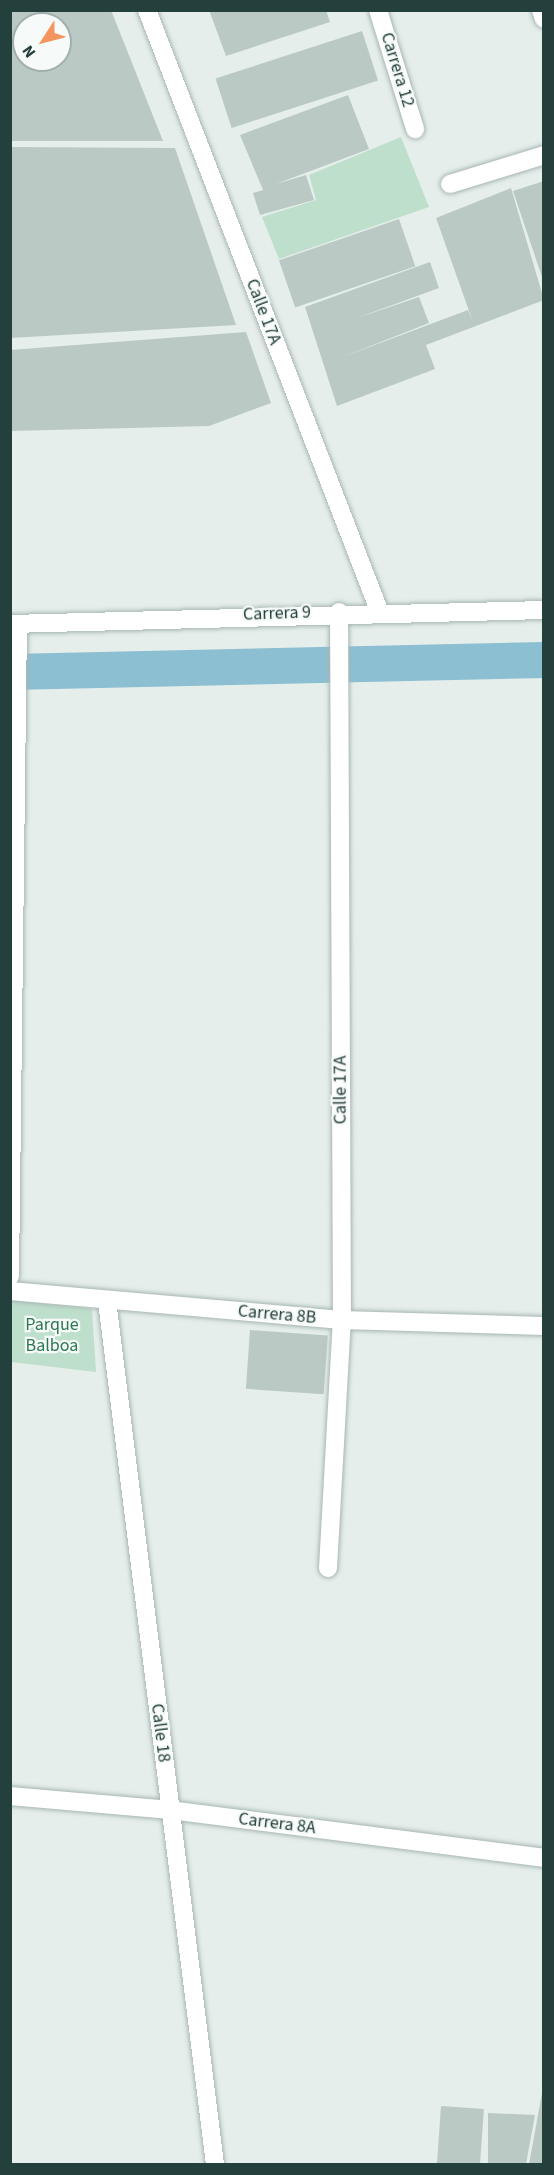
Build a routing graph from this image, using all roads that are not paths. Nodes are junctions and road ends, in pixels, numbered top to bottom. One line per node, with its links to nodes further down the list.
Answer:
1 (147, 10): 10 (street, Calle 17A)
2 (378, 10): 5 (street, Carrera 12)
3 (541, 10): 4 (street)
4 (543, 19)
5 (415, 129)
6 (543, 155): 7 (street)
7 (450, 184)
8 (543, 610): 10 (street, Carrera 9)
9 (339, 612): 10 (street, Carrera 9); 11 (street, Carrera 9); 15 (street, Calle 17A)
10 (380, 613)
11 (14, 624): 12 (street)
12 (10, 1276)
13 (10, 1291): 14 (street, Carrera 8B)
14 (106, 1301): 15 (street, Carrera 8B); 19 (street, Calle 18)
15 (342, 1320): 16 (street, Carrera 8B); 17 (street, Calle 17A)
16 (543, 1326)
17 (327, 1568)
18 (10, 1796): 19 (street, Carrera 8A)
19 (170, 1810): 20 (street, Carrera 8A); 21 (street, Calle 18)
20 (543, 1857)
21 (215, 2164)

